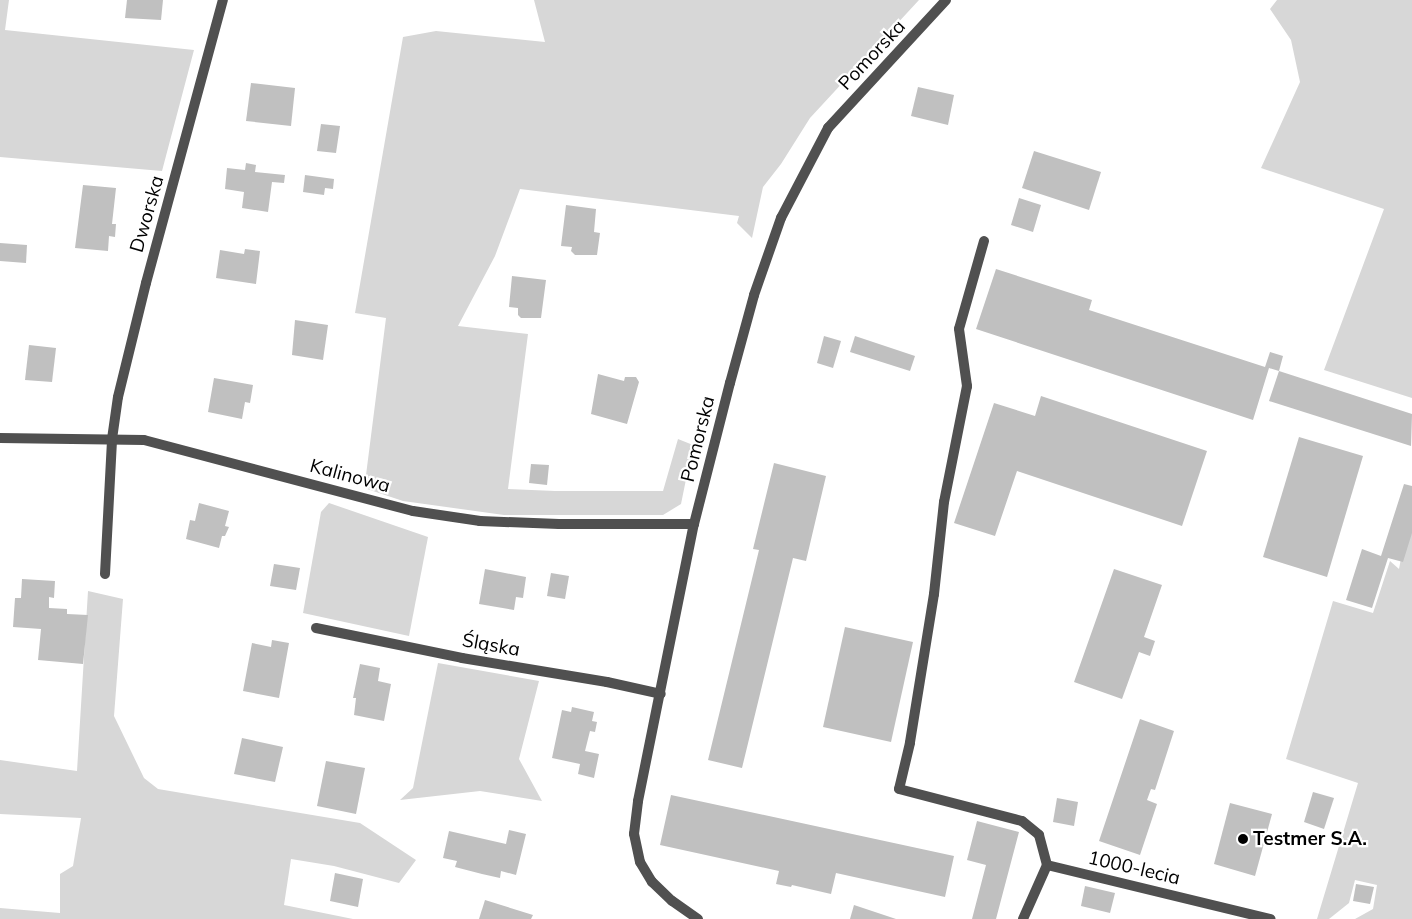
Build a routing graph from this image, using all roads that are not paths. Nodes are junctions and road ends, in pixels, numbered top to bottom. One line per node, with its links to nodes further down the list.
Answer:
1 (223, 0): 5 (street, Dworska)
2 (946, 0): 6 (street, Pomorska)
3 (984, 241): 10 (street)
4 (0, 438): 5 (street, Kalinowa)
5 (112, 439): 6 (street, Kalinowa); 7 (street, Dworska)
6 (694, 524): 9 (street, Pomorska)
7 (105, 574)
8 (316, 628): 9 (street, Śląska)
9 (661, 694): 11 (street, Pomorska)
10 (1047, 865): 12 (street); 13 (street, 1000-lecia)
11 (698, 919)
12 (1023, 919)
13 (1271, 919)

